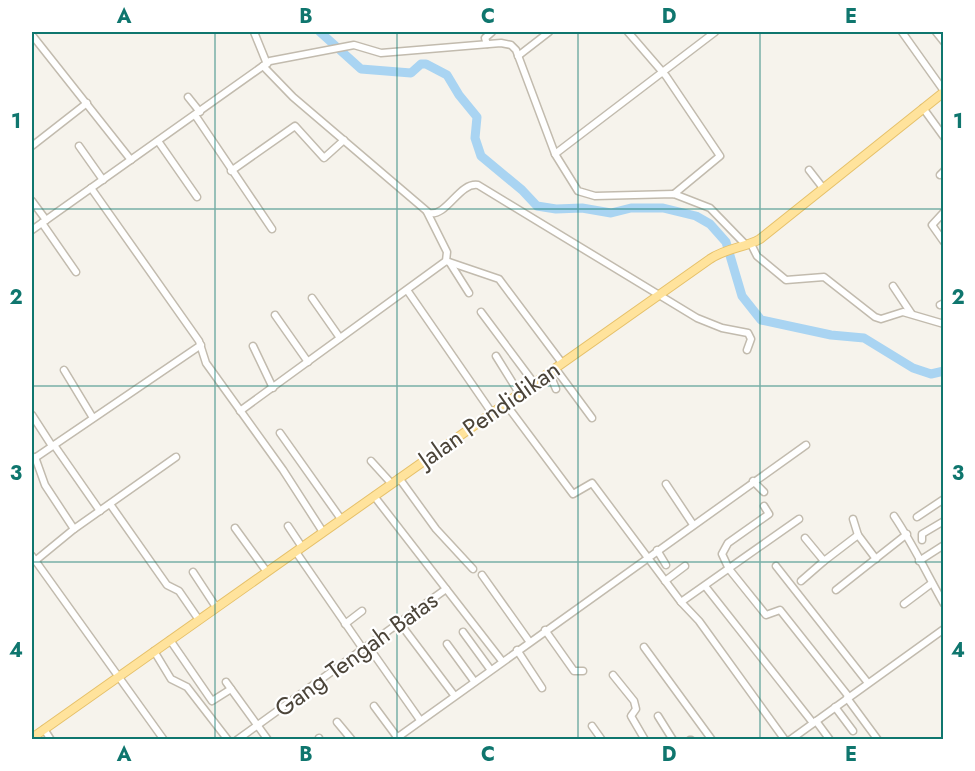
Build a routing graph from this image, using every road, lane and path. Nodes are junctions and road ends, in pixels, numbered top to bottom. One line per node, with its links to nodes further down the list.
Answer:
1 (36, 32): 9 (street)
2 (254, 32): 13 (street)
3 (492, 32): 11 (street)
4 (549, 32): 12 (street)
5 (628, 32): 14 (street)
6 (715, 32): 14 (street)
7 (902, 32): 15 (street)
8 (936, 32): 10 (street)
9 (32, 35): 17 (street)
10 (944, 42)
11 (487, 45): 12 (street); 13 (street)
12 (518, 56): 25 (street)
13 (265, 65): 19 (street); 21 (street)
14 (663, 72): 25 (street); 32 (street)
15 (944, 91): 18 (main road, Jalan Pendidikan)
16 (188, 96): 19 (street)
17 (87, 103): 23 (street); 26 (street)
18 (923, 108): 20 (street); 30 (main road, Jalan Pendidikan)
19 (197, 114): 22 (street); 28 (street)
20 (944, 136)
21 (344, 140): 28 (street); 35 (street)
22 (158, 141): 26 (street); 33 (street)
23 (32, 146)
24 (79, 146): 29 (street)
25 (555, 154): 32 (street)
26 (131, 160): 29 (street)
27 (809, 170): 30 (street)
28 (231, 171): 39 (street)
29 (103, 180): 31 (street)
30 (823, 188): 41 (main road, Jalan Pendidikan)
31 (91, 189): 37 (street); 54 (street)
32 (674, 194): 41 (street)
33 (197, 197)
34 (32, 201): 37 (street)
35 (427, 211): 42 (street); 47 (street)
36 (944, 212): 40 (street)
37 (44, 221): 38 (street); 43 (street)
38 (33, 226)
39 (272, 229)
40 (944, 242)
41 (748, 244): 47 (main road, Jalan Pendidikan); 50 (street)
42 (448, 260): 45 (street); 46 (street); 59 (street)
43 (76, 272)
44 (893, 286): 50 (street)
45 (407, 290): 53 (street); 68 (street)
46 (469, 293)
47 (659, 295): 56 (street); 59 (main road, Jalan Pendidikan)
48 (312, 298): 53 (street)
49 (481, 312): 62 (street)
50 (911, 313): 52 (street)
51 (275, 315): 58 (street)
52 (944, 324)
53 (340, 338): 58 (street)
54 (201, 345): 67 (street); 70 (street)
55 (253, 346): 63 (street)
56 (747, 350)
57 (496, 356): 65 (street)
58 (308, 362): 63 (street)
59 (562, 363): 61 (main road, Jalan Pendidikan)
60 (64, 370): 70 (street)
61 (554, 373): 62 (main road, Jalan Pendidikan); 64 (street); 71 (street)
62 (534, 383): 65 (main road, Jalan Pendidikan)
63 (273, 388): 67 (street)
64 (556, 389)
65 (519, 393): 66 (main road, Jalan Pendidikan)
66 (505, 403): 68 (main road, Jalan Pendidikan); 106 (street)
67 (240, 411): 98 (street)
68 (492, 413): 78 (main road, Jalan Pendidikan)
69 (32, 415): 73 (street)
70 (93, 418): 73 (street)
71 (592, 418)
72 (280, 433): 90 (street)
73 (53, 445): 76 (street); 87 (street)
74 (806, 445): 79 (street)
75 (176, 457): 85 (street)
76 (33, 458): 97 (street)
77 (370, 461): 80 (street)
78 (399, 478): 80 (main road, Jalan Pendidikan); 114 (street)
79 (753, 481): 82 (street); 94 (street)
80 (391, 483): 83 (main road, Jalan Pendidikan)
81 (666, 484): 94 (street)
82 (764, 492)
83 (374, 496): 90 (main road, Jalan Pendidikan); 123 (street)
84 (944, 499): 89 (street)
85 (110, 504): 87 (street); 130 (street)
86 (764, 506): 115 (street)
87 (100, 511): 97 (street)
88 (894, 516): 99 (street)
89 (917, 517)
90 (341, 519): 98 (main road, Jalan Pendidikan)
91 (799, 519): 115 (street)
92 (853, 519): 100 (street)
93 (944, 521): 102 (street)
94 (692, 523): 105 (street)
95 (288, 526): 104 (street)
96 (235, 528): 117 (street)
97 (74, 529): 108 (street)
98 (323, 532): 104 (main road, Jalan Pendidikan)
99 (907, 534): 107 (street); 110 (street)
100 (858, 535): 107 (street); 109 (street)
101 (805, 538): 109 (street)
102 (922, 540)
103 (944, 545): 110 (street)
104 (299, 549): 117 (main road, Jalan Pendidikan); 132 (street)
105 (657, 550): 106 (street); 111 (street)
106 (647, 558): 119 (street); 134 (street)
107 (876, 558): 124 (street)
108 (33, 559): 147 (street)
109 (824, 561): 120 (street)
110 (919, 561): 121 (street)
111 (666, 565)
112 (685, 566): 119 (street)
113 (776, 566): 150 (street)
114 (473, 569)
115 (729, 569): 122 (street); 154 (street)
116 (193, 572): 128 (street)
117 (267, 572): 128 (main road, Jalan Pendidikan)
118 (482, 574): 137 (street)
119 (665, 581): 125 (street)
120 (801, 581)
121 (932, 583): 126 (street); 127 (street)
122 (705, 586): 125 (street); 160 (street)
123 (446, 589): 131 (street, Gang Tengah Batas); 143 (street)
124 (836, 590)
125 (681, 602): 178 (street)
126 (904, 604)
127 (944, 604)
128 (216, 607): 130 (main road, Jalan Pendidikan)
129 (362, 611): 132 (street)
130 (199, 620): 136 (main road, Jalan Pendidikan)
131 (399, 622): 140 (street, Gang Tengah Batas); 153 (street)
132 (345, 624): 140 (street)
133 (944, 629): 150 (street)
134 (545, 630): 137 (street); 145 (street)
135 (463, 632): 144 (street)
136 (170, 640): 142 (main road, Jalan Pendidikan); 152 (street)
137 (529, 641): 141 (street)
138 (447, 644): 148 (street)
139 (644, 647): 177 (street)
140 (366, 648): 158 (street); 161 (street, Gang Tengah Batas)
141 (517, 650): 143 (street); 151 (street)
142 (154, 651): 147 (main road, Jalan Pendidikan); 170 (street)
143 (502, 661): 144 (street)
144 (490, 669): 148 (street)
145 (583, 671)
146 (613, 675): 175 (street)
147 (118, 677): 163 (main road, Jalan Pendidikan); 169 (street)
148 (474, 681): 153 (street)
149 (226, 682): 152 (street)
150 (868, 683): 154 (street)
151 (542, 688)
152 (231, 689): 161 (street)
153 (454, 695): 158 (street)
154 (848, 698): 156 (street); 180 (street)
155 (374, 706): 166 (street)
156 (835, 707): 160 (street); 164 (street)
157 (658, 716): 176 (street)
158 (420, 720): 166 (street)
159 (337, 722): 173 (street)
160 (815, 722): 167 (street); 179 (street)
161 (258, 725): 171 (street, Gang Tengah Batas); 172 (street)
162 (592, 726): 174 (street)
163 (44, 729): 165 (main road, Jalan Pendidikan); 168 (street)
164 (853, 731)
165 (32, 738)
166 (397, 738)
167 (795, 738)
168 (51, 740)
169 (164, 740)
170 (228, 740)
171 (237, 740)
172 (268, 740)
173 (352, 740)
174 (602, 740)
175 (645, 740)
176 (673, 740)
177 (712, 740)
178 (785, 740)
179 (830, 740)
180 (878, 740)

